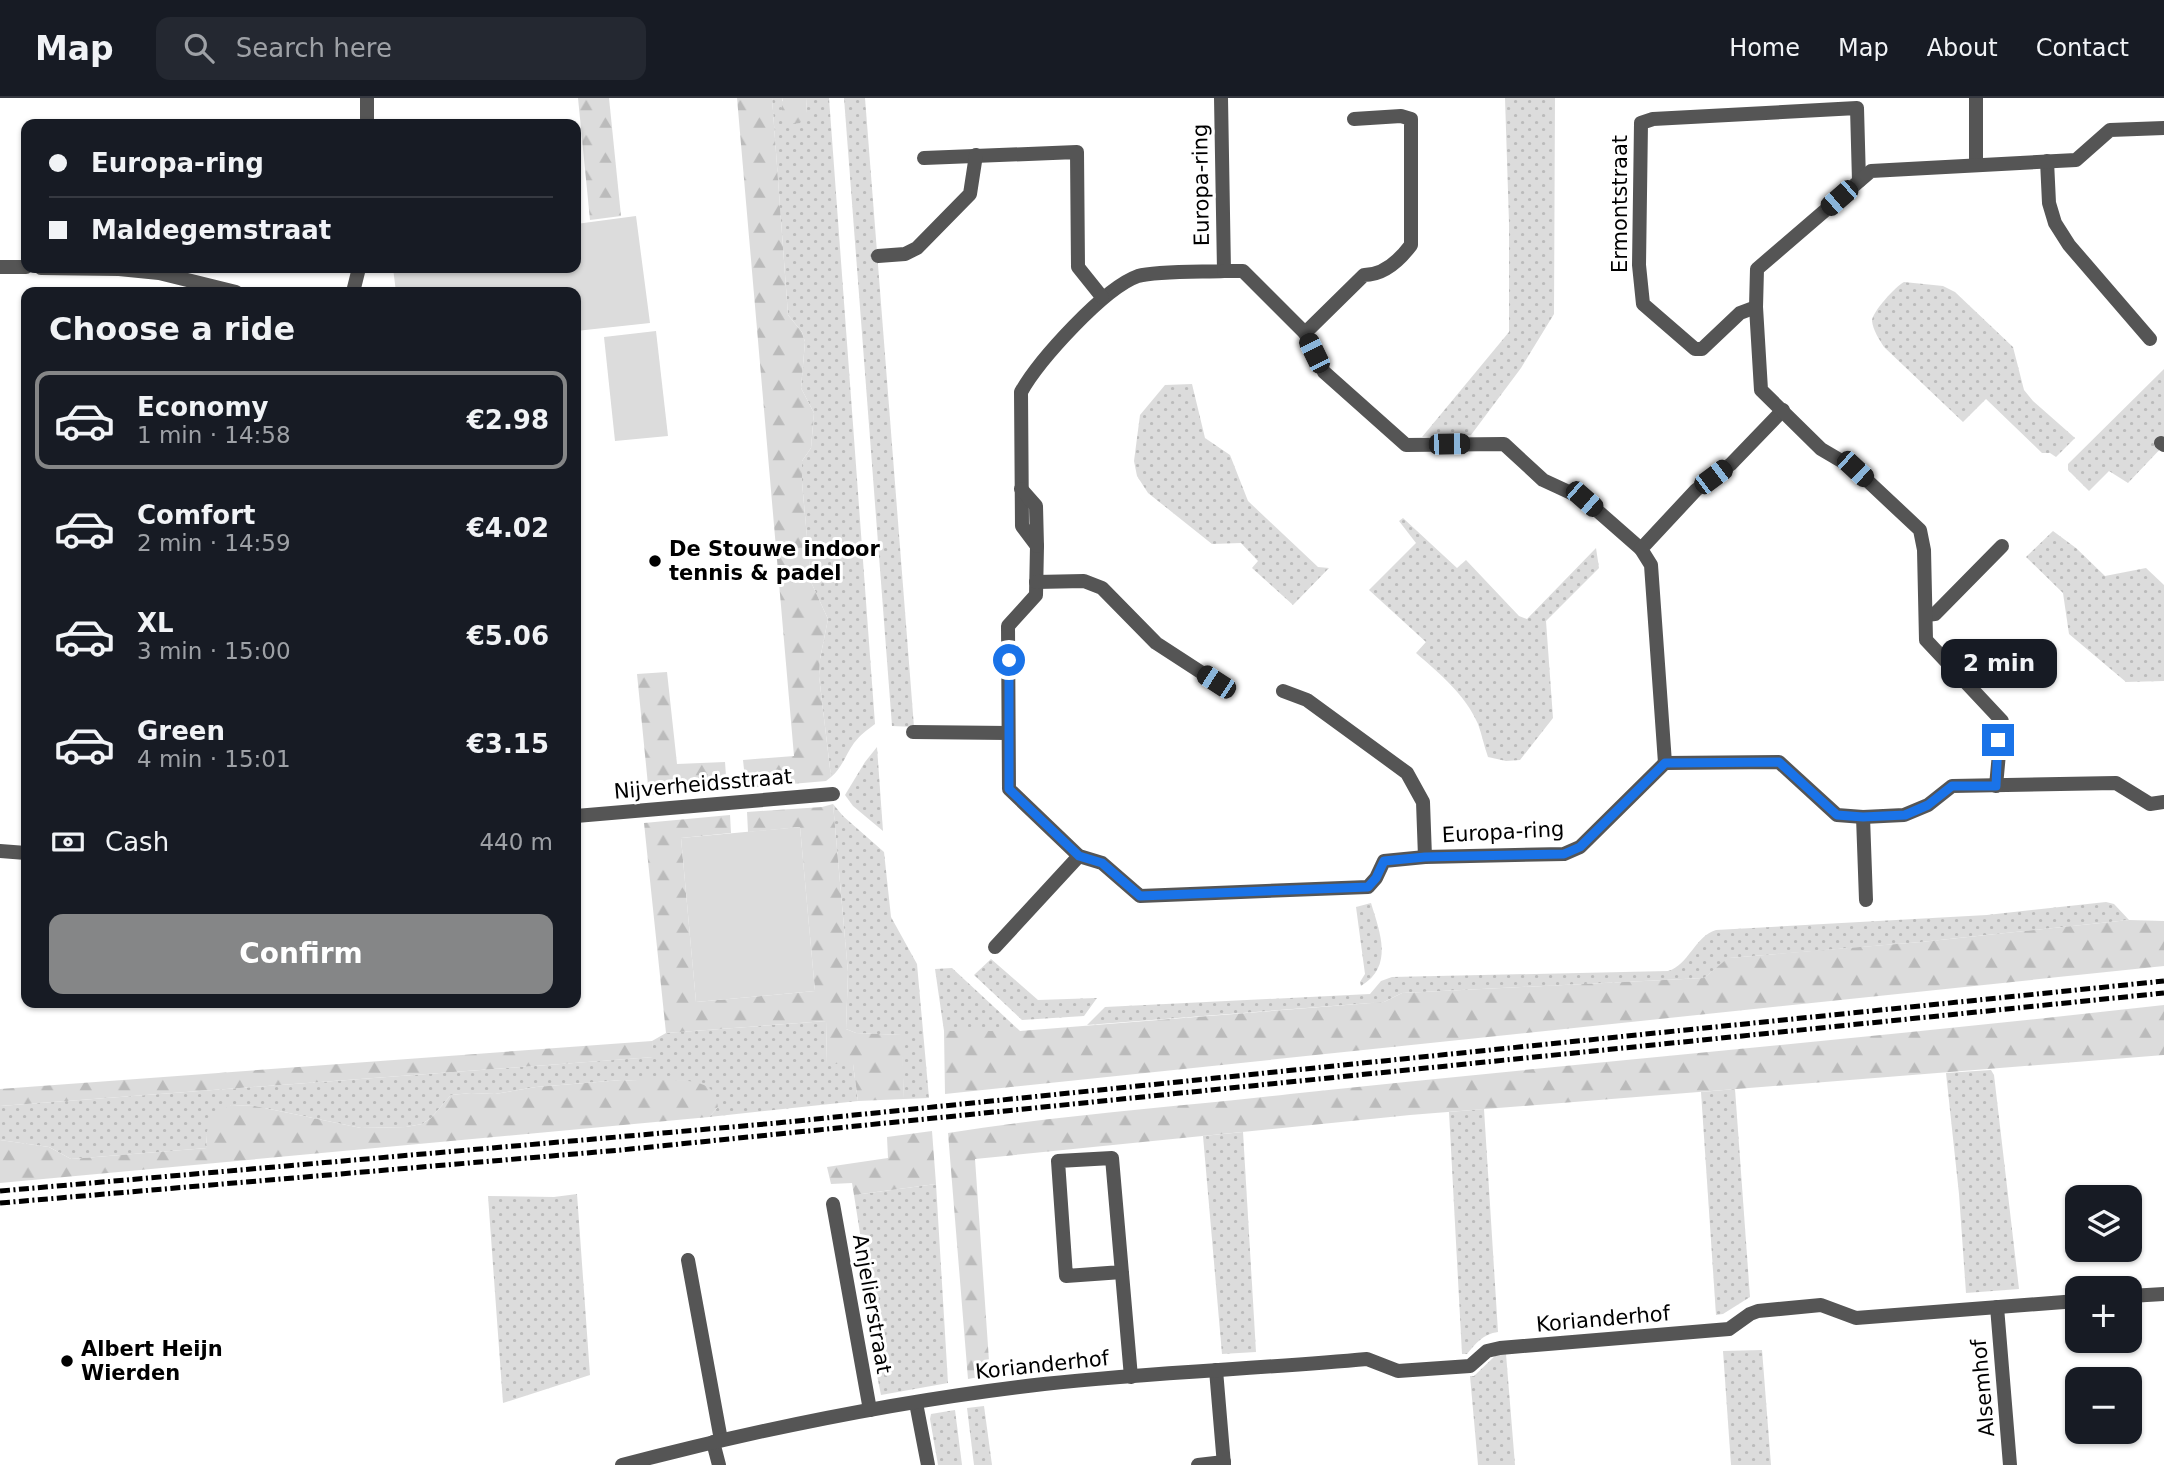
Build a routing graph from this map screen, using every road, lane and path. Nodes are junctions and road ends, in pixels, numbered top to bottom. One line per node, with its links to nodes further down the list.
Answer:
1 (367, 98): 4 (street)
2 (1221, 98): 15 (street, Europa-ring)
3 (1976, 98): 10 (street)
4 (367, 119)
5 (1354, 119): 20 (street)
6 (2164, 128): 9 (street)
7 (975, 155): 8 (street); 12 (street); 18 (street)
8 (924, 158)
9 (2047, 161): 10 (street); 21 (street)
10 (1976, 165): 11 (street)
11 (1859, 181): 19 (street); 19 (street, Ermontstraat)
12 (878, 257)
13 (0, 267): 14 (street)
14 (21, 268)
15 (1224, 271): 18 (street, Europa-ring); 20 (street)
16 (159, 273): 17 (street)
17 (216, 287)
18 (1102, 297): 25 (street, Europa-ring)
19 (1756, 307): 22 (street)
20 (1305, 334): 24 (street)
21 (2150, 339)
22 (1783, 410): 24 (street); 26 (street)
23 (2002, 546): 26 (street)
24 (1642, 549): 31 (street)
25 (1036, 582): 27 (street); 30 (street, Europa-ring)
26 (1926, 615): 32 (street)
27 (1216, 682)
28 (1283, 691): 40 (street, Europa-ring)
29 (913, 732): 30 (street)
30 (1008, 733): 39 (street, Europa-ring)
31 (1665, 763): 36 (street); 40 (street, Europa-ring)
32 (1996, 786): 34 (street); 36 (street)
33 (834, 794): 35 (street, Nijverheidsstraat)
34 (2164, 802)
35 (581, 817)
36 (1863, 817): 41 (street)
37 (0, 851): 38 (street)
38 (21, 853)
39 (1079, 856): 40 (street, Europa-ring); 42 (street)
40 (1425, 857)
41 (1866, 900)
42 (995, 947)
43 (833, 1204): 53 (street, Anjelierstraat)
44 (688, 1261): 54 (street)
45 (1122, 1272): 45 (street, Korianderhof); 51 (street, Korianderhof)
46 (2164, 1294): 47 (street)
47 (2142, 1295)
48 (2065, 1302): 49 (street, Korianderhof)
49 (1997, 1307): 50 (street, Korianderhof); 60 (street, Alsemhof)
50 (1216, 1370): 51 (street, Korianderhof); 55 (street)
51 (1131, 1377): 52 (street, Korianderhof)
52 (916, 1403): 53 (street); 58 (street)
53 (870, 1410): 54 (street)
54 (717, 1441): 56 (street); 57 (street)
55 (1224, 1464): 59 (street)
56 (622, 1465)
57 (719, 1465)
58 (928, 1465)
59 (1198, 1465)
60 (2010, 1465)

